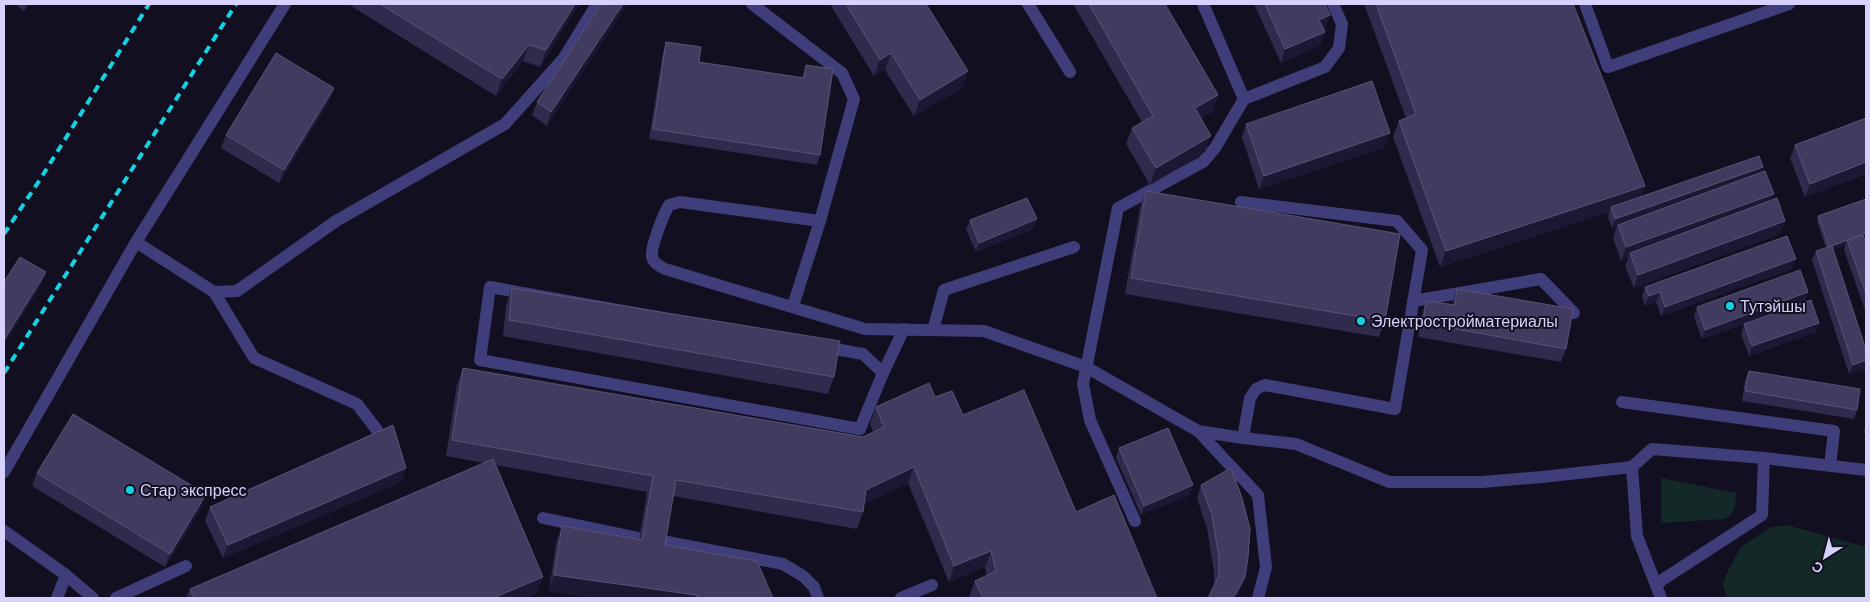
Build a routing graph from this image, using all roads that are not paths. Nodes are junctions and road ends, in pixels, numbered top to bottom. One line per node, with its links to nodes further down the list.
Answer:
1 (285, 4): 13 (lane)
2 (597, 4): 15 (lane)
3 (752, 4): 12 (lane)
4 (1028, 4): 9 (lane)
5 (1203, 4): 10 (lane)
6 (1333, 4): 10 (lane)
7 (1585, 4): 8 (lane)
8 (1789, 4)
9 (1070, 72)
10 (1244, 100): 21 (lane)
11 (1241, 202): 16 (lane)
12 (820, 221): 17 (lane); 17 (lane)
13 (136, 242): 15 (lane); 31 (lane)
14 (1074, 247): 20 (lane)
15 (214, 292): 24 (lane)
16 (1413, 301): 18 (lane); 26 (lane)
17 (793, 306): 19 (lane)
18 (1574, 312)
19 (904, 330): 20 (lane); 22 (lane)
20 (933, 330): 21 (lane)
21 (1086, 367): 25 (lane); 33 (lane)
22 (883, 373): 22 (lane)
23 (1622, 402): 28 (lane)
24 (377, 430)
25 (1198, 431): 26 (lane); 46 (lane)
26 (1243, 438): 29 (lane)
27 (1764, 458): 28 (lane); 29 (lane); 39 (lane)
28 (1830, 466): 30 (lane)
29 (1632, 467): 39 (lane)
30 (1866, 470)
31 (4, 472)
32 (543, 518): 35 (lane)
33 (1135, 521)
34 (4, 531): 38 (lane)
35 (639, 538)
36 (662, 541): 44 (lane)
37 (186, 566): 43 (lane)
38 (66, 574): 41 (lane); 42 (lane)
39 (1656, 584): 47 (lane)
40 (932, 585): 45 (lane)
41 (57, 598)
42 (93, 598)
43 (116, 598)
44 (818, 598)
45 (901, 598)
46 (1258, 598)
47 (1661, 598)

